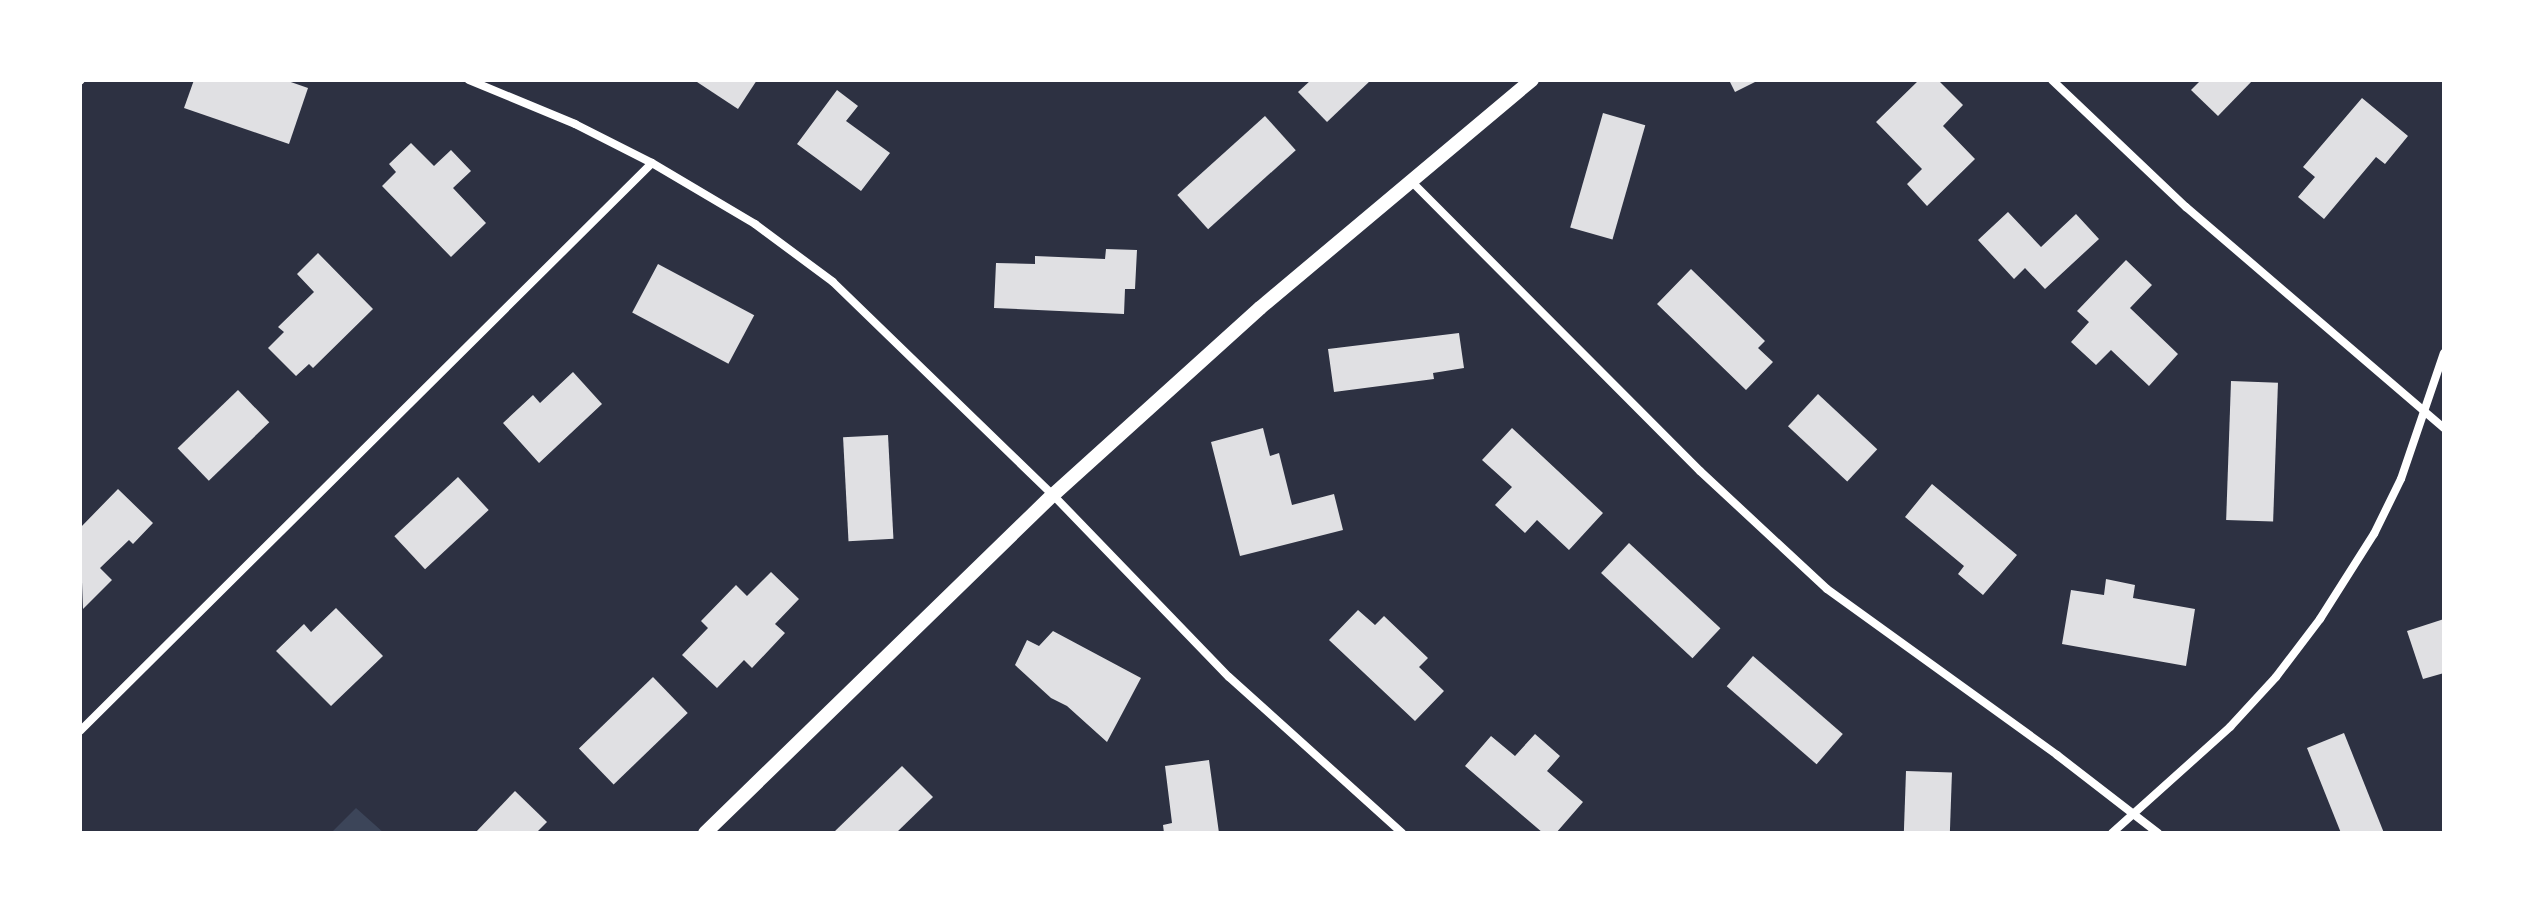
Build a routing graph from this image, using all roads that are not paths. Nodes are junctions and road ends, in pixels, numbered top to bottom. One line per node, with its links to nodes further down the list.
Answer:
1 (469, 80): 4 (street)
2 (1532, 80): 5 (street)
3 (2052, 80): 7 (street)
4 (652, 163): 9 (street); 10 (street)
5 (1410, 180): 9 (street); 11 (street)
6 (2444, 353): 7 (street)
7 (2425, 412): 8 (street); 11 (street)
8 (2444, 428)
9 (1053, 495): 12 (street); 13 (street)
10 (80, 731)
11 (2134, 814): 14 (street); 15 (street)
12 (705, 833)
13 (1402, 833)
14 (2112, 833)
15 (2158, 833)

